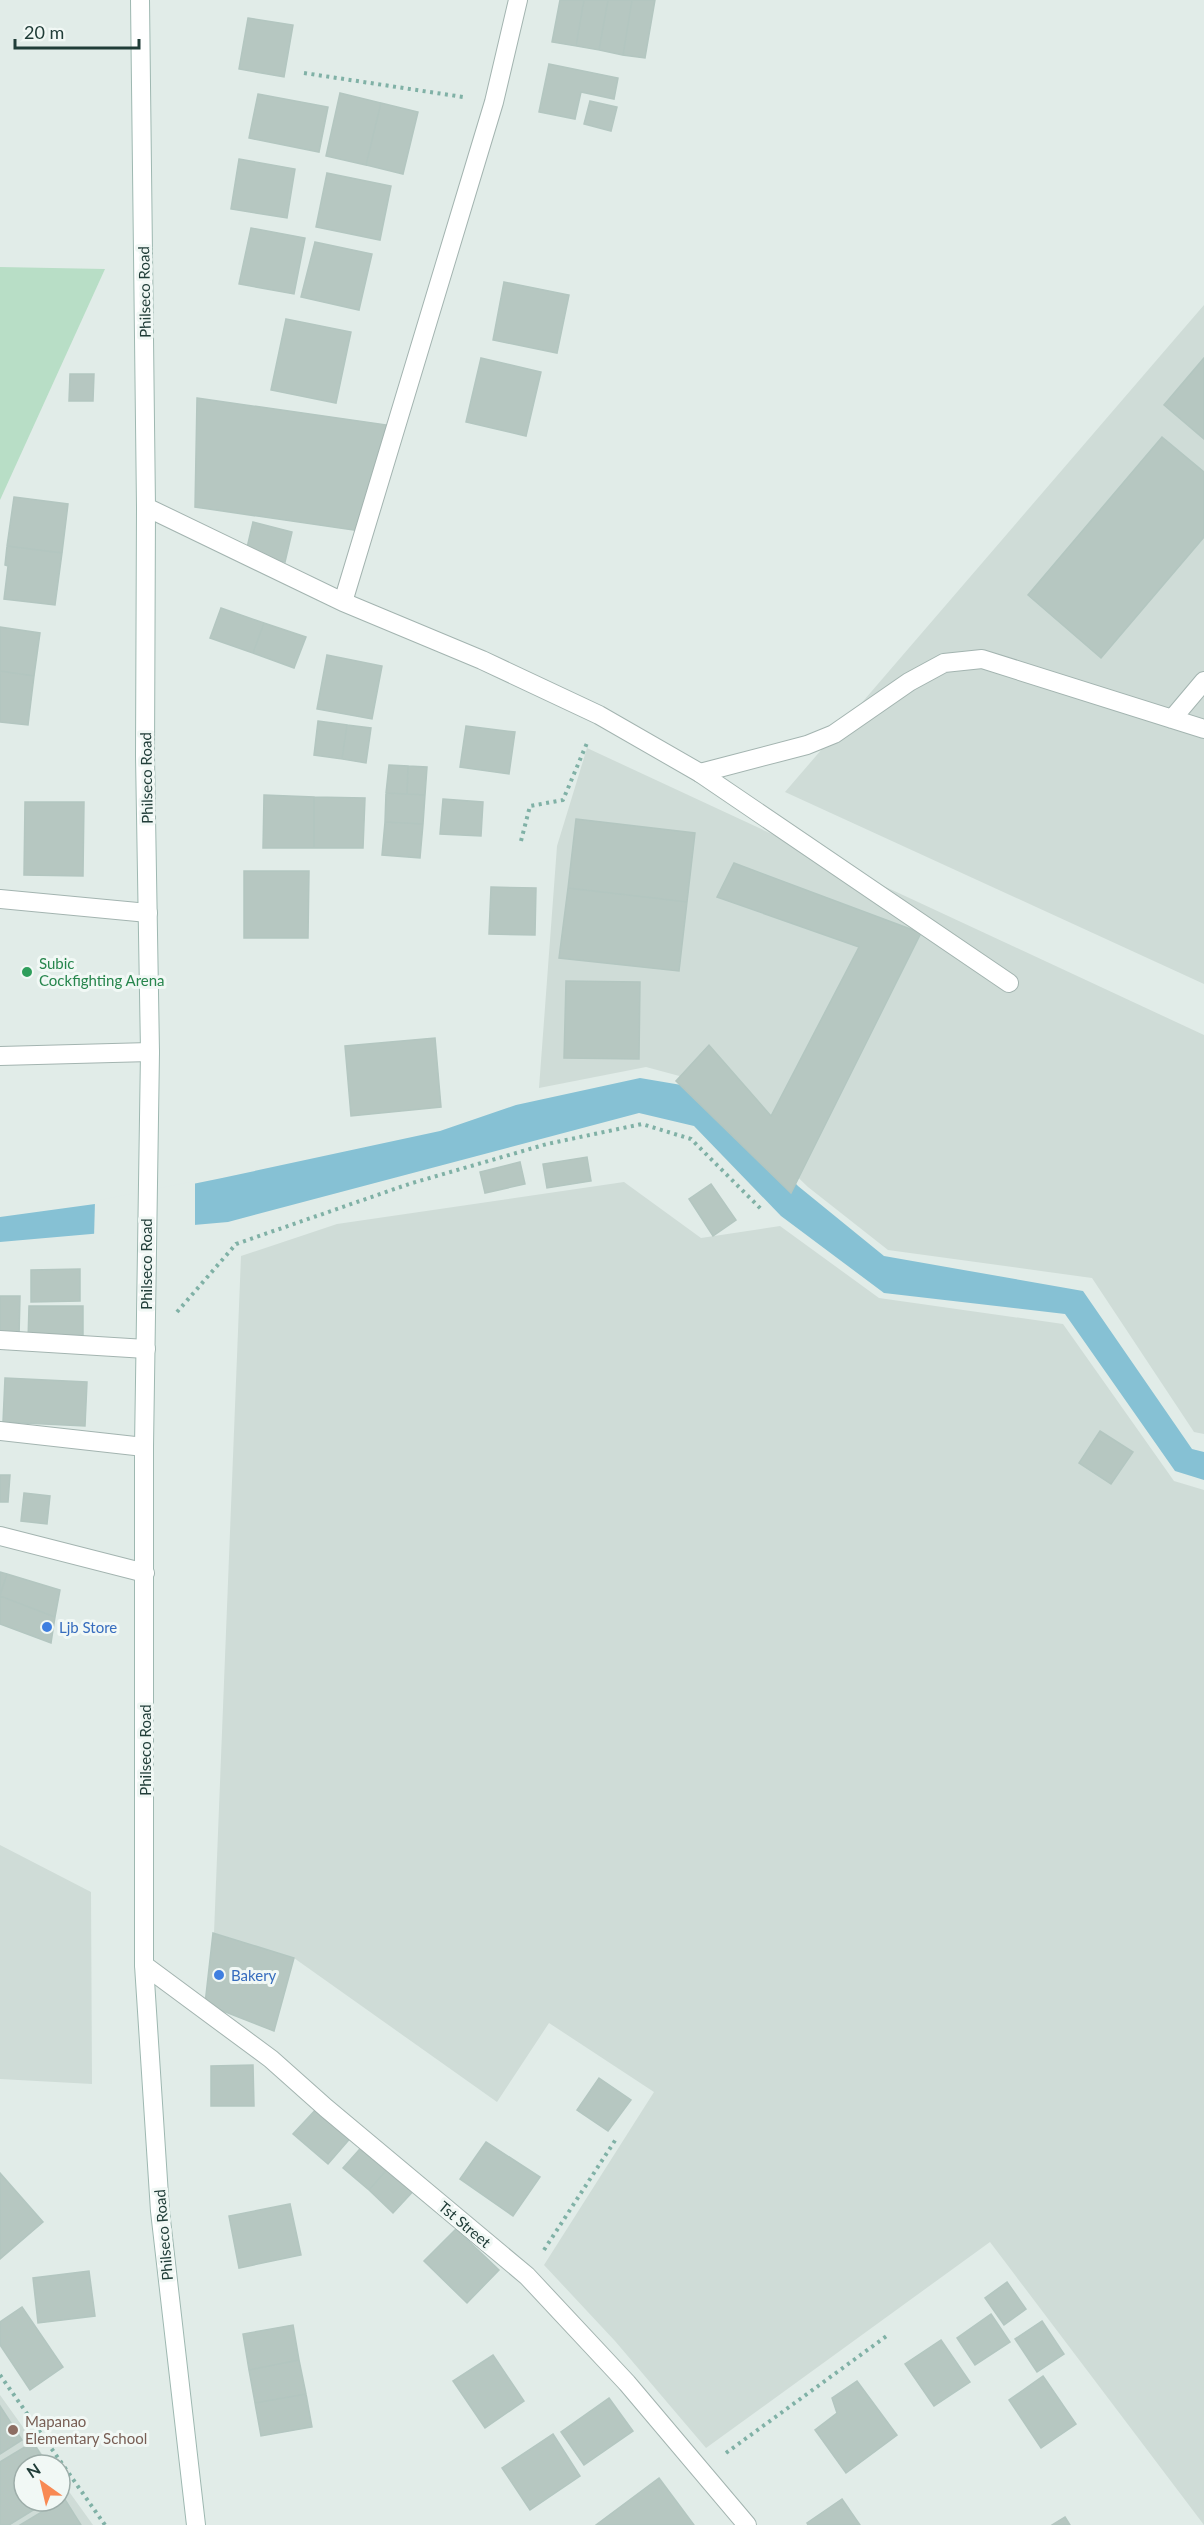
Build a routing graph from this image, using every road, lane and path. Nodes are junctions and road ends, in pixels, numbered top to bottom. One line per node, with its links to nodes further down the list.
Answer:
1 (140, 0): 5 (street, Philseco Road)
2 (518, 0): 4 (street)
3 (304, 73): 4 (path)
4 (494, 102): 6 (street)
5 (146, 507): 6 (street); 14 (street, Philseco Road)
6 (343, 602): 8 (street)
7 (1204, 681): 9 (street)
8 (599, 715): 11 (street); 12 (path)
9 (1172, 719): 10 (street); 11 (street)
10 (1204, 729)
11 (700, 773): 15 (street)
12 (521, 841)
13 (0, 899): 14 (street)
14 (148, 913): 16 (street, Philseco Road)
15 (1009, 983)
16 (150, 1052): 17 (street); 20 (street, Philseco Road)
17 (0, 1056)
18 (763, 1211): 20 (path)
19 (0, 1340): 20 (street)
20 (146, 1349): 22 (street, Philseco Road)
21 (0, 1431): 22 (street)
22 (144, 1447): 24 (street, Philseco Road)
23 (0, 1536): 24 (street)
24 (145, 1573): 25 (street, Philseco Road)
25 (144, 1965): 27 (street, Tst Street); 32 (street, Philseco Road)
26 (616, 2139): 27 (path)
27 (527, 2276): 30 (street, Tst Street)
28 (888, 2335): 30 (path)
29 (0, 2375): 31 (path)
30 (700, 2472): 33 (street, Tst Street)
31 (105, 2525)
32 (196, 2525)
33 (747, 2525)

